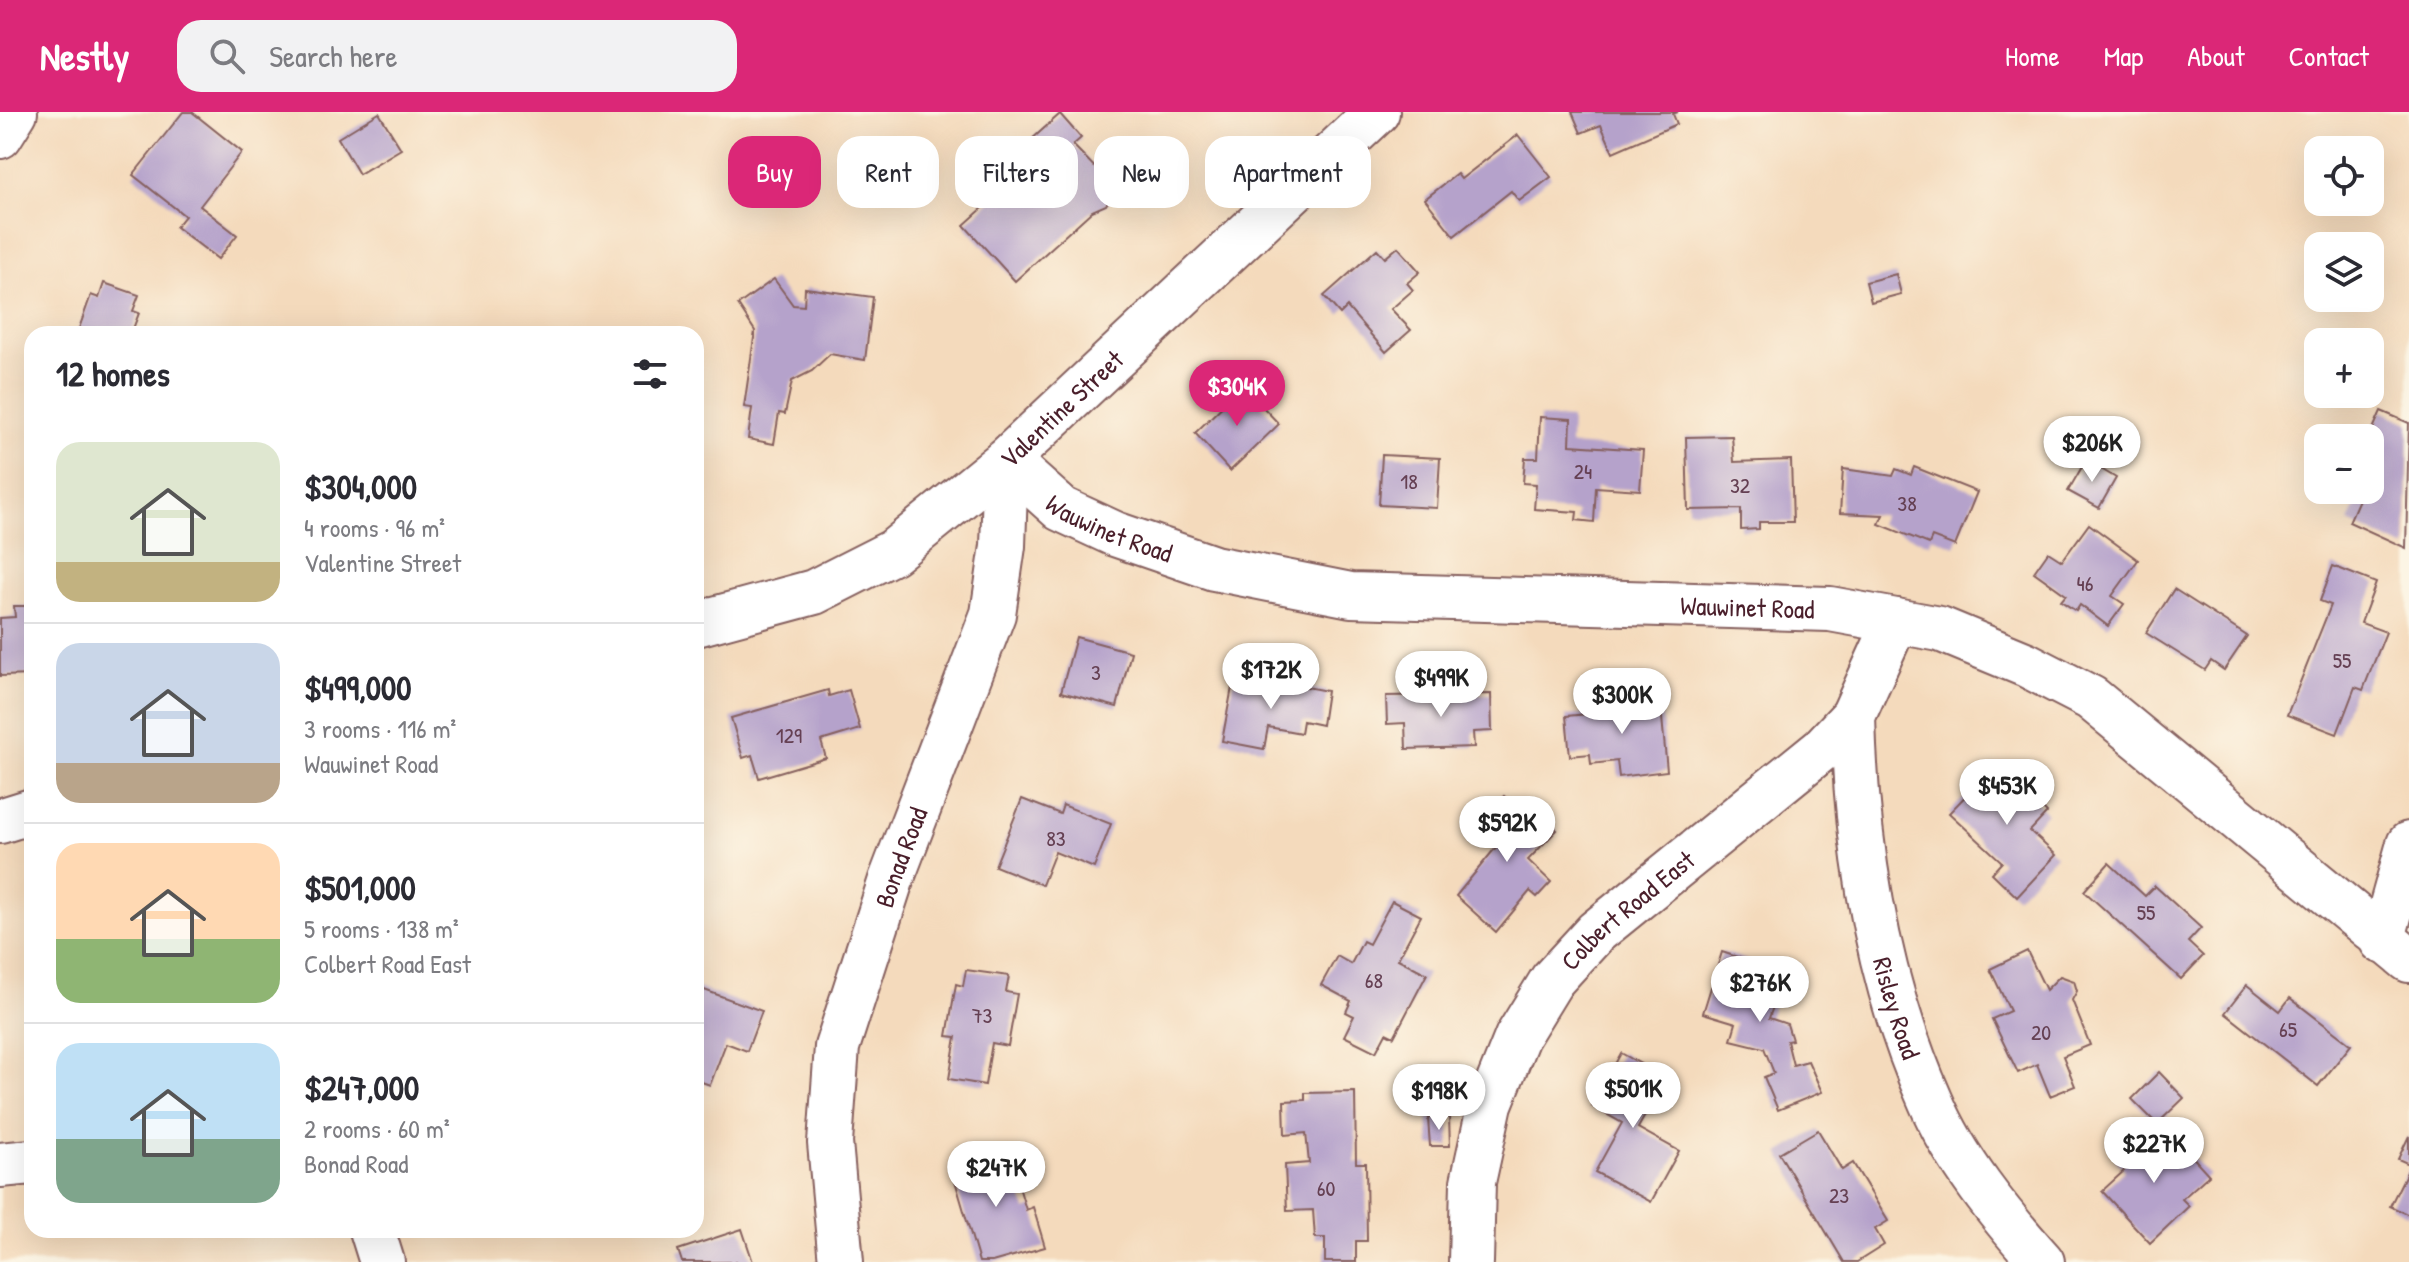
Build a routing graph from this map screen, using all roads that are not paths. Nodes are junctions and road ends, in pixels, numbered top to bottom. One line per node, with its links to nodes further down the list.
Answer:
1 (15, 112): 3 (street)
2 (1377, 112): 4 (street, Valentine Street)
3 (0, 136)
4 (1006, 460): 5 (street, Wauwinet Road); 6 (street, Valentine Street); 16 (street, Bonad Road)
5 (1896, 621): 7 (street, Colbert Road East); 11 (street, Wauwinet Road)
6 (704, 622)
7 (1853, 716): 17 (street, Colbert Road East); 18 (street, Risley Road)
8 (24, 814): 9 (street)
9 (0, 821)
10 (2409, 844): 11 (street)
11 (2396, 950)
12 (24, 1163): 13 (street)
13 (0, 1165)
14 (374, 1238): 15 (street)
15 (382, 1262)
16 (841, 1262)
17 (1471, 1262)
18 (2042, 1262)

